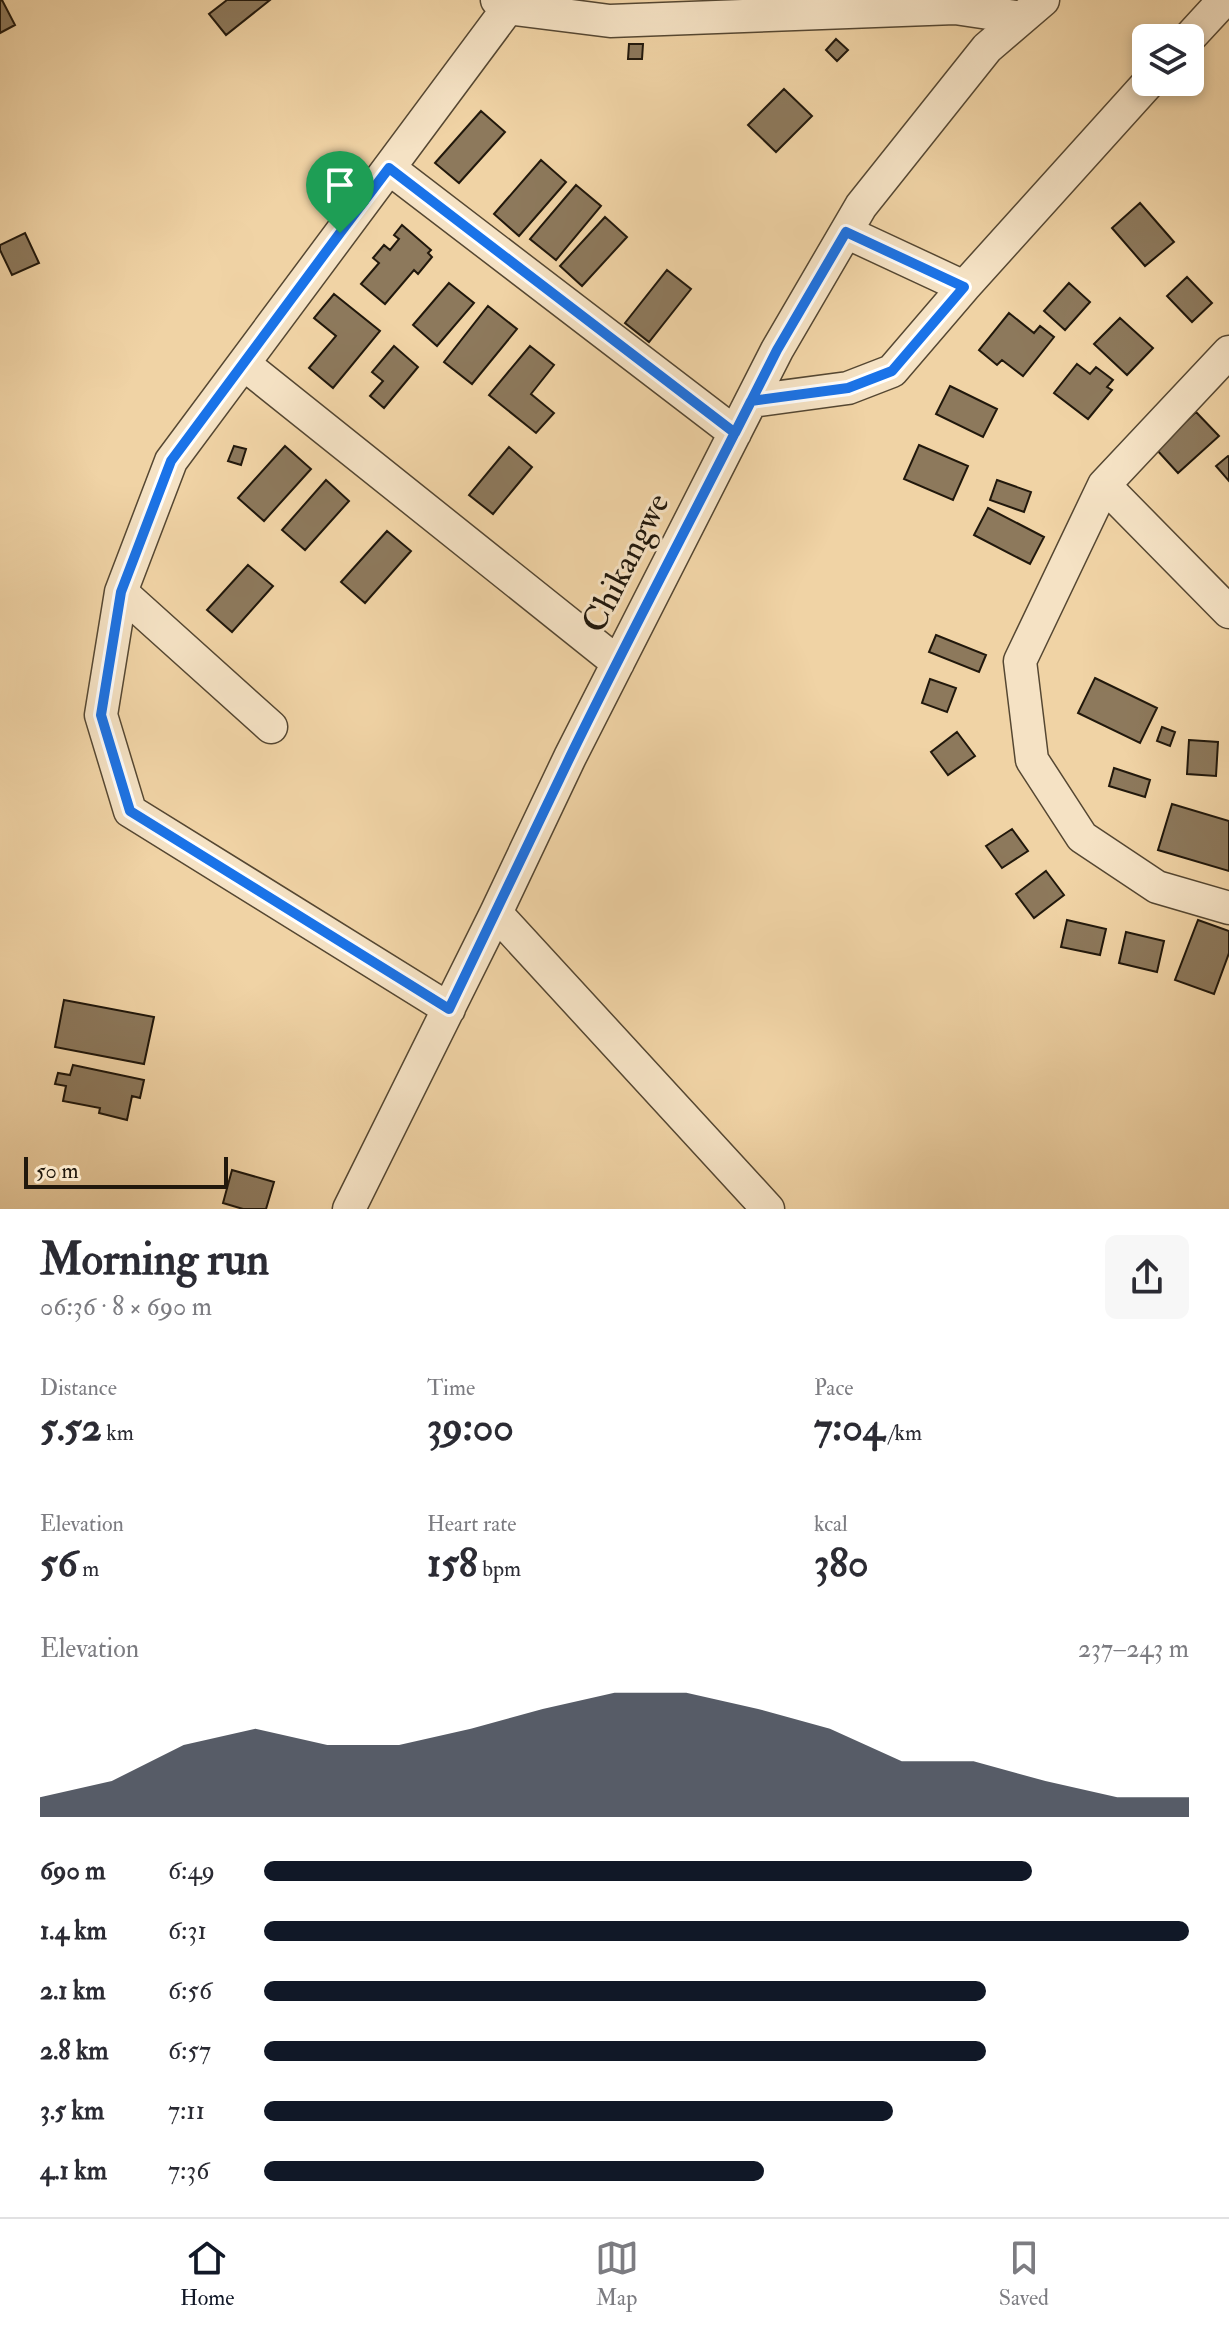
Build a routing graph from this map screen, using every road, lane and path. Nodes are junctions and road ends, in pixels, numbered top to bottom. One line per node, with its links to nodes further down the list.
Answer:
1 (1224, 0): 4 (street)
2 (502, 4): 3 (street); 6 (street)
3 (1032, 9): 7 (street, Chikangwe)
4 (1202, 24)
5 (1136, 96): 8 (street)
6 (389, 168): 10 (street); 12 (street)
7 (846, 232): 8 (street); 11 (street, Chikangwe)
8 (964, 287): 11 (street)
9 (1229, 352): 13 (street)
10 (244, 364): 14 (street); 16 (street)
11 (751, 401): 12 (street, Chikangwe)
12 (735, 433): 16 (street, Chikangwe)
13 (1104, 485): 15 (street); 18 (street)
14 (121, 592): 17 (street); 20 (street)
15 (1229, 612)
16 (618, 663): 19 (street, Chikangwe)
17 (271, 727)
18 (1229, 908)
19 (496, 913): 20 (street, Chikangwe); 22 (street)
20 (449, 1009): 21 (street, Chikangwe)
21 (349, 1209)
22 (768, 1209)

